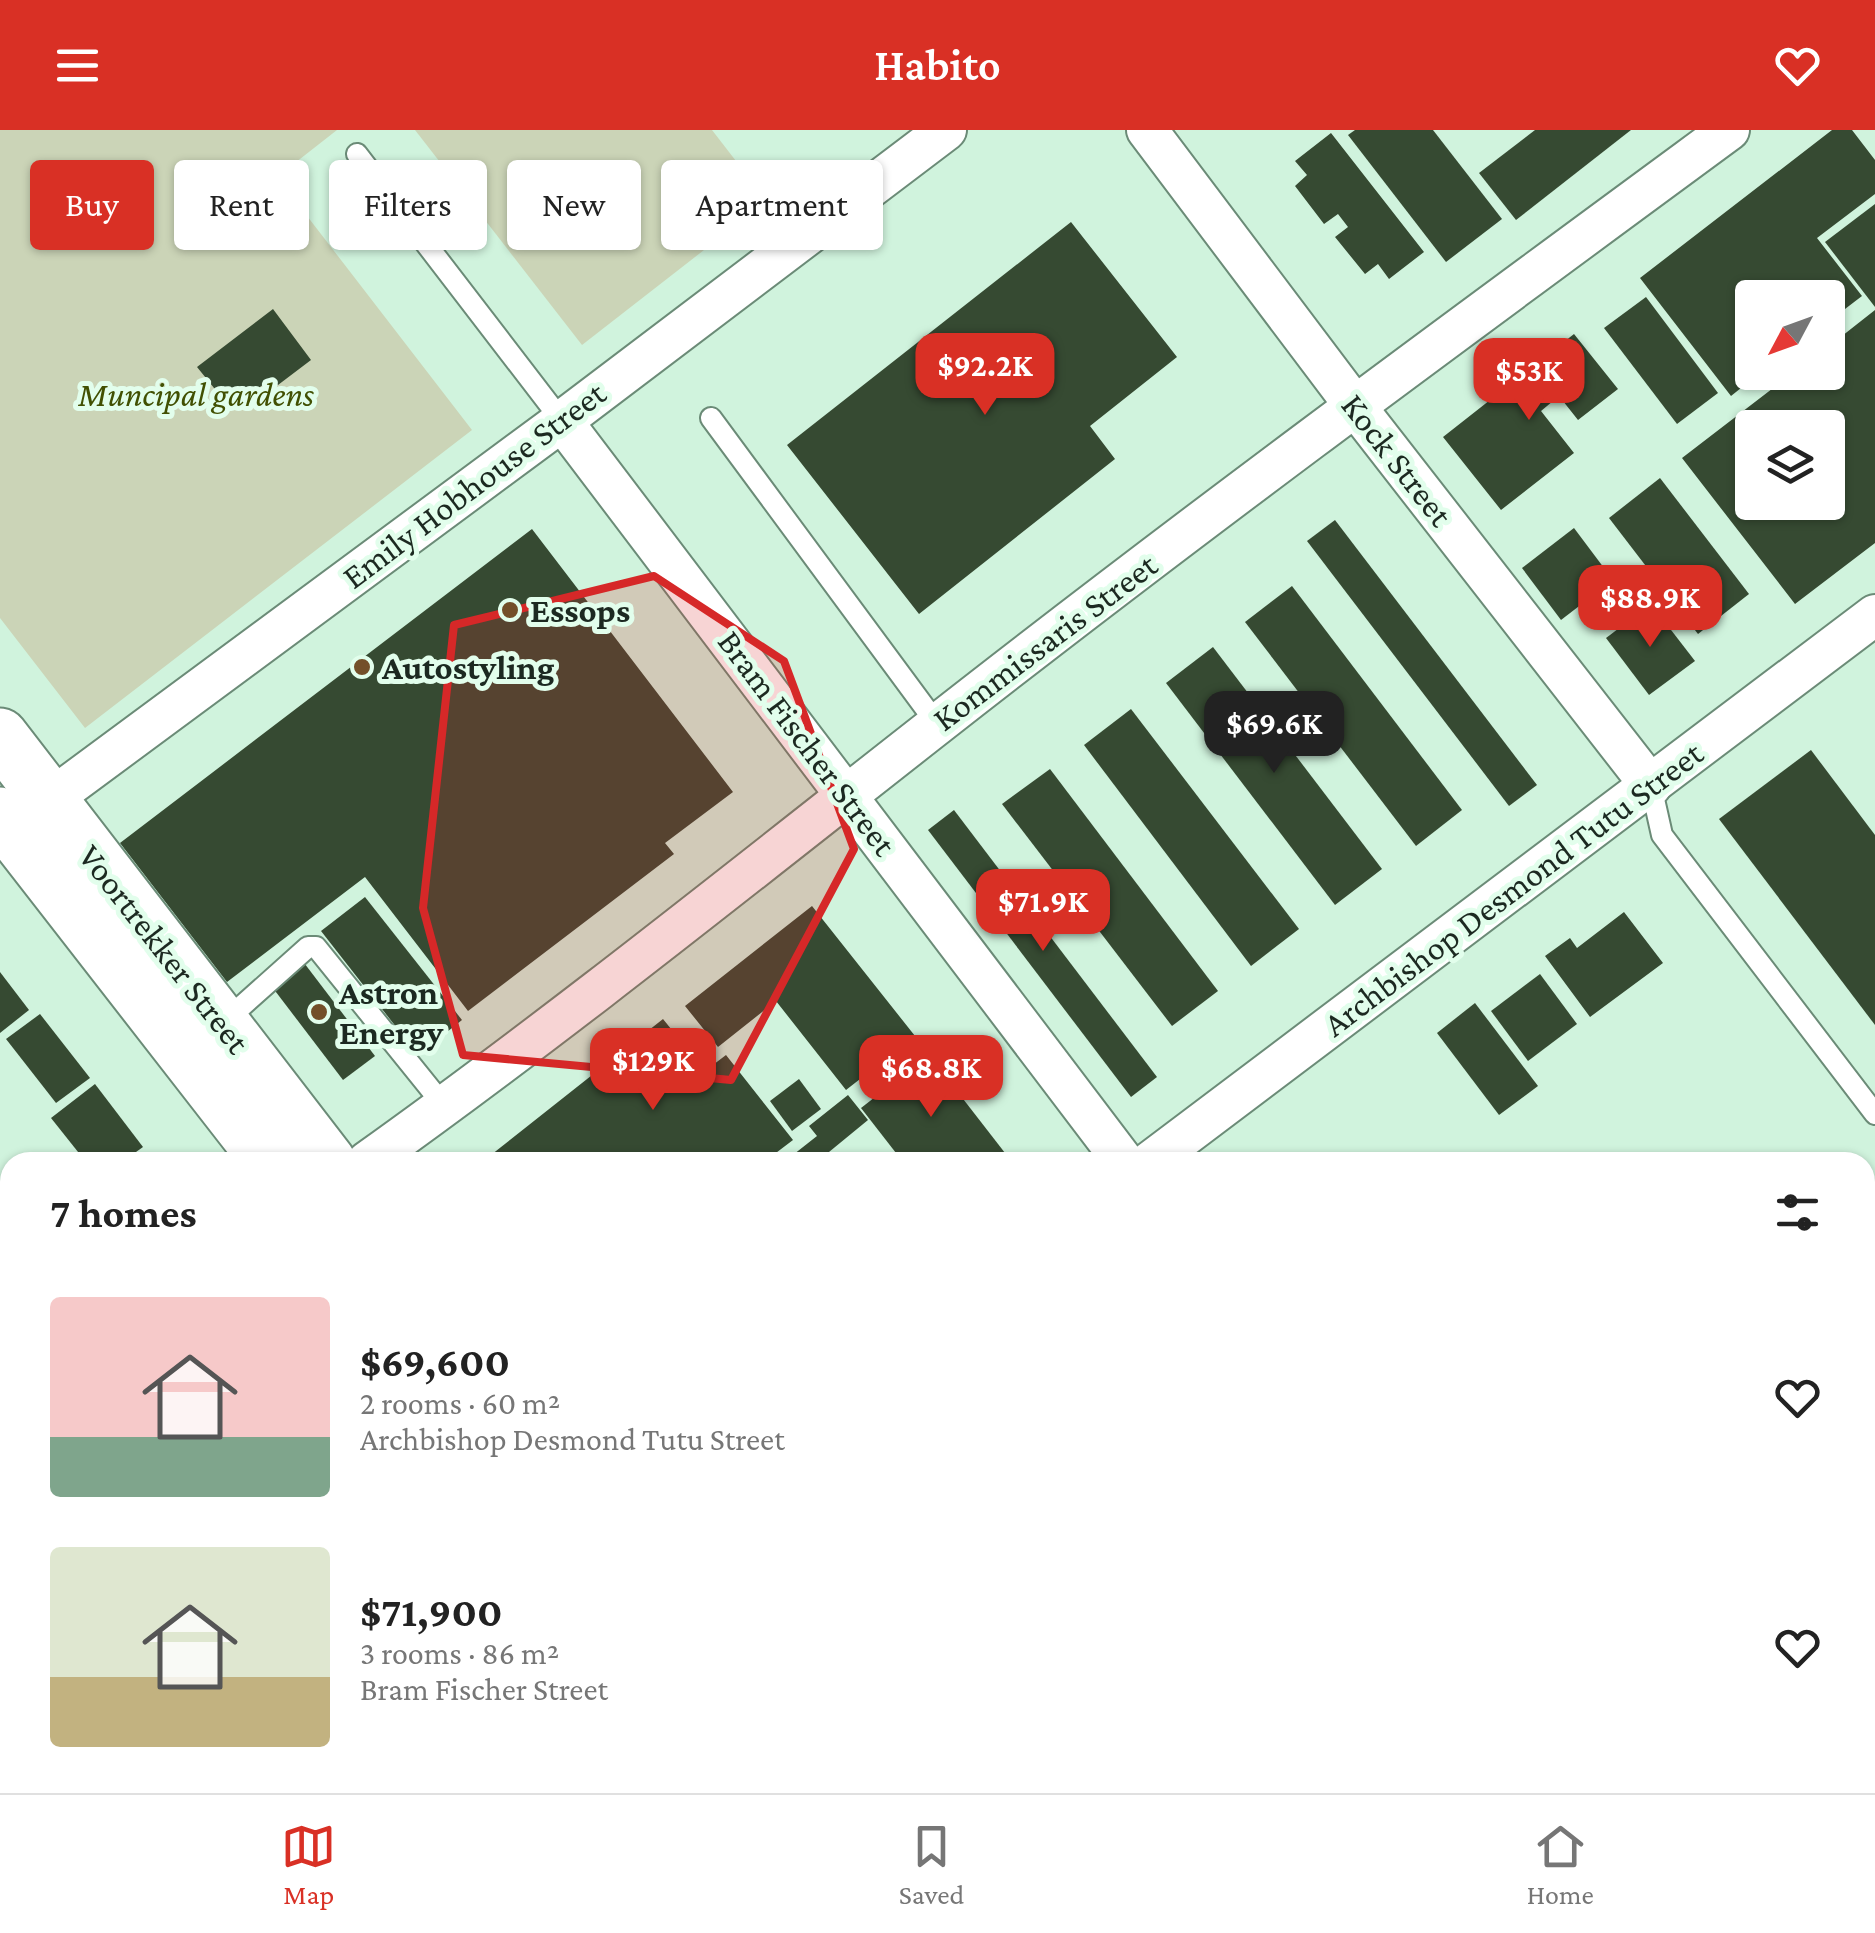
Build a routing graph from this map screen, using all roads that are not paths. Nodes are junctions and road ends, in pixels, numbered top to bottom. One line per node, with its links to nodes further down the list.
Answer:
1 (946, 130): 7 (street, Emily Hobhouse Street)
2 (1147, 130): 5 (street, Kock Street)
3 (1729, 130): 5 (street, Kommissaris Street)
4 (357, 154): 7 (lane)
5 (1355, 406): 9 (street, Kommissaris Street); 11 (street, Kock Street)
6 (711, 418): 9 (lane)
7 (562, 421): 12 (street, Bram Fischer Street); 13 (street, Emily Hobhouse Street)
8 (1875, 615): 11 (street, Archbishop Desmond Tutu Street)
9 (937, 724): 12 (street, Kommissaris Street)
10 (0, 736): 13 (street, Voortrekker Street)
11 (1652, 786): 16 (lane); 21 (street, Archbishop Desmond Tutu Street)
12 (849, 797): 15 (street, Kommissaris Street); 20 (street, Bram Fischer Street)
13 (15, 821): 14 (street, Voortrekker Street); 17 (street, Voortrekker Street)
14 (222, 1024): 15 (lane); 18 (street, Voortrekker Street)
15 (444, 1107): 19 (street, Kommissaris Street)
16 (1875, 1114)
17 (263, 1152)
18 (320, 1152)
19 (381, 1152)
20 (1116, 1152)
21 (1163, 1152)

